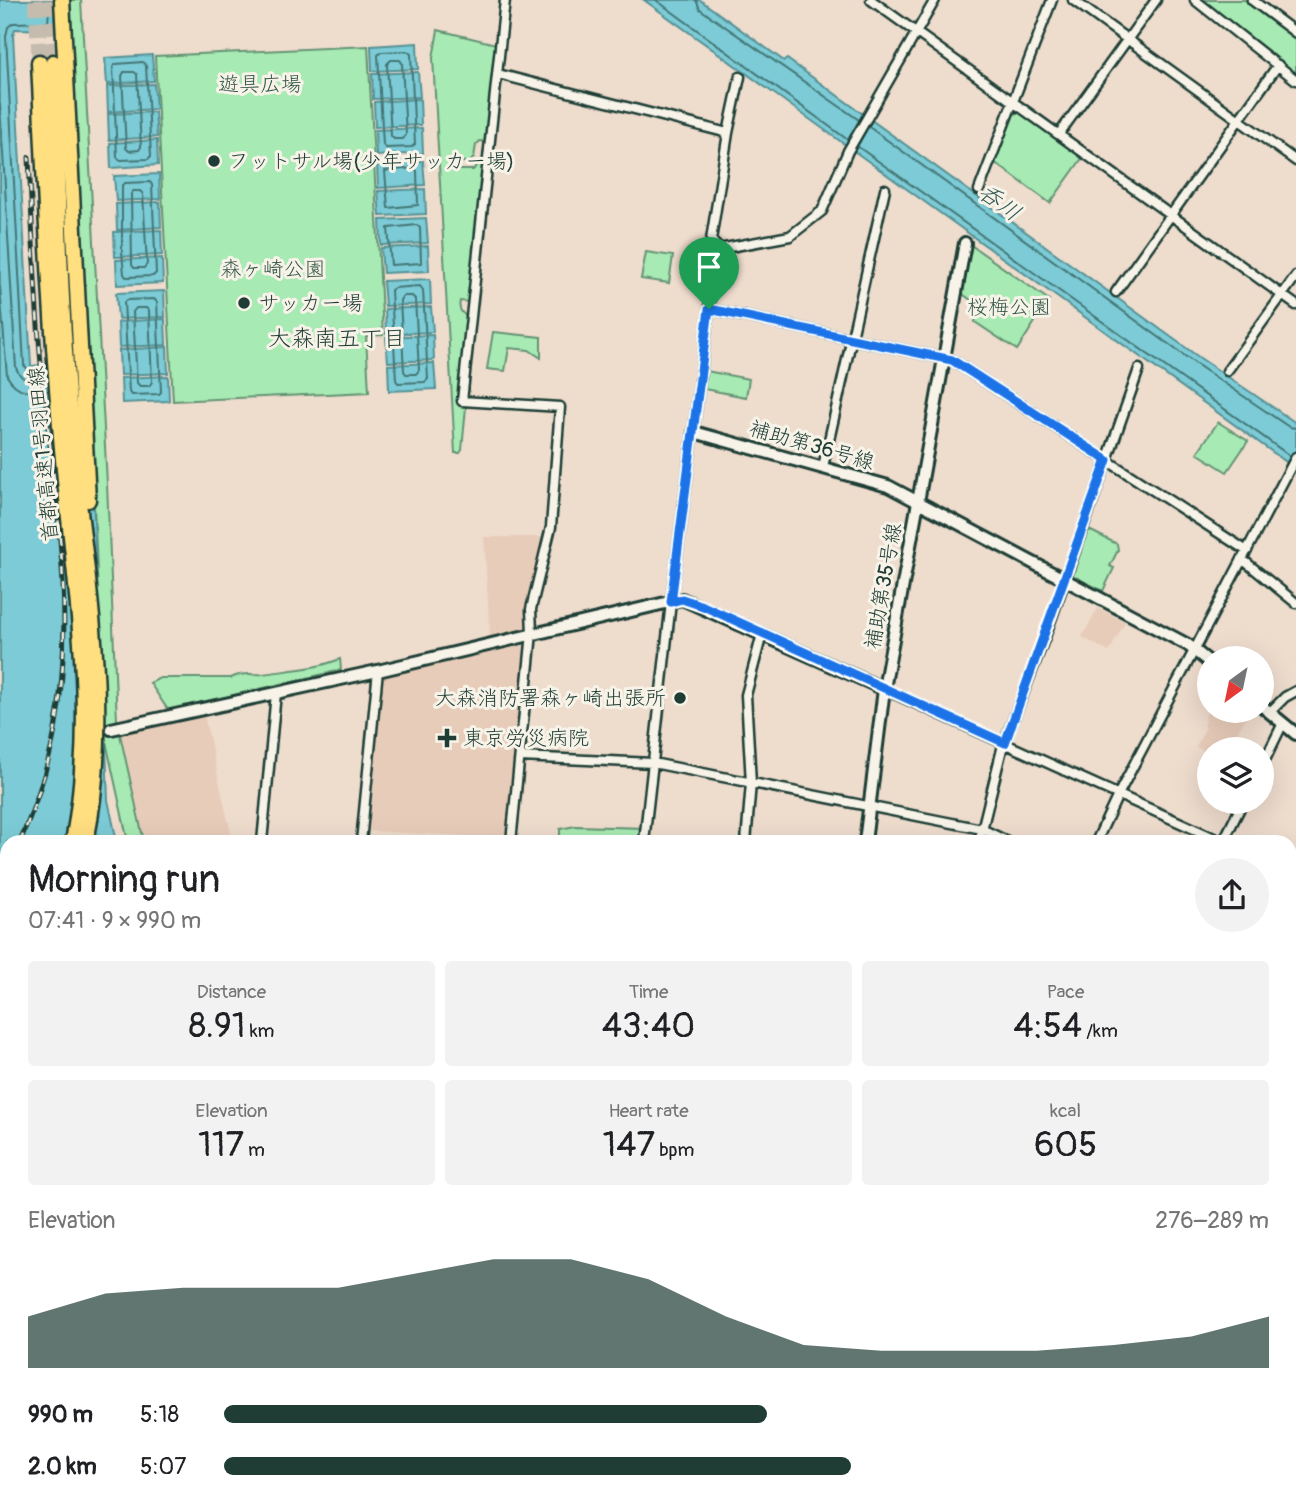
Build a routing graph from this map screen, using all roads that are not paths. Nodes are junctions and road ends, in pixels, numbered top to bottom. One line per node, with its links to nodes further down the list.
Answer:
1 (62, 0): 48 (highway)
2 (505, 0): 16 (street)
3 (871, 0): 11 (street)
4 (935, 0): 11 (street)
5 (1052, 0): 19 (street)
6 (1073, 0): 13 (street)
7 (1156, 0): 13 (street)
8 (1195, 0): 15 (street)
9 (1252, 0): 10 (street)
10 (1262, 3): 12 (street)
11 (916, 33): 19 (street); 28 (street)
12 (1296, 33)
13 (1127, 40): 20 (street); 22 (street)
14 (46, 62): 29 (highway, 首都高速1号羽田線)
15 (1278, 65): 18 (street); 20 (street)
16 (498, 74): 21 (street); 49 (street)
17 (740, 78): 21 (street)
18 (1296, 79)
19 (1013, 101): 22 (street); 25 (street)
20 (1238, 120): 23 (street); 26 (street)
21 (728, 132): 28 (street)
22 (1059, 134): 26 (street)
23 (1296, 161)
24 (885, 189): 35 (street)
25 (979, 190)
26 (1171, 214): 31 (street); 32 (street)
27 (965, 243): 36 (street, 補助第35号線)
28 (719, 249): 34 (street)
29 (56, 275): 48 (highway, 首都高速1号羽田線); 70 (highway, 首都高速1号羽田線)
30 (1296, 276): 32 (street)
31 (1116, 292)
32 (1282, 294): 33 (street); 38 (street)
33 (1296, 305)
34 (709, 309): 35 (street); 39 (street)
35 (852, 338): 36 (street); 42 (street)
36 (943, 358): 41 (street); 43 (street, 補助第35号線)
37 (1139, 369): 41 (street)
38 (1227, 371)
39 (694, 432): 42 (street, 補助第36号線); 46 (street)
40 (1296, 457): 44 (street)
41 (1107, 460): 44 (street); 45 (street)
42 (823, 467): 43 (street, 補助第36号線)
43 (917, 503): 45 (street, 補助第36号線); 53 (street, 補助第35号線)
44 (1244, 555): 47 (street); 51 (street)
45 (1065, 580): 51 (street, 補助第36号線); 62 (street)
46 (671, 602): 49 (street); 50 (street); 64 (street)
47 (1296, 603)
48 (92, 610): 71 (highway, 首都高速1号羽田線)
49 (532, 633): 52 (street); 63 (street)
50 (762, 634): 53 (street); 65 (street)
51 (1195, 650): 66 (street)
52 (378, 670): 55 (street); 73 (street)
53 (884, 689): 62 (street); 67 (street, 補助第35号線)
54 (1296, 691): 56 (street)
55 (276, 692): 59 (street); 72 (street)
56 (1274, 704)
57 (1274, 716): 58 (street)
58 (1283, 723): 60 (street); 61 (street)
59 (111, 729)
60 (1296, 734)
61 (1274, 741)
62 (1005, 743): 66 (street); 69 (street)
63 (520, 757): 64 (street); 74 (street)
64 (653, 763): 65 (street); 75 (street)
65 (751, 783): 67 (street); 76 (street)
66 (1119, 793): 80 (street); 81 (street)
67 (869, 808): 69 (street); 77 (street, 補助第35号線)
68 (1237, 814): 82 (street)
69 (982, 829): 78 (street); 79 (street)
70 (74, 835)
71 (87, 835)
72 (263, 835)
73 (362, 835)
74 (512, 835)
75 (645, 835)
76 (747, 835)
77 (866, 835)
78 (981, 835)
79 (995, 835)
80 (1099, 835)
81 (1208, 835)
82 (1226, 835)

